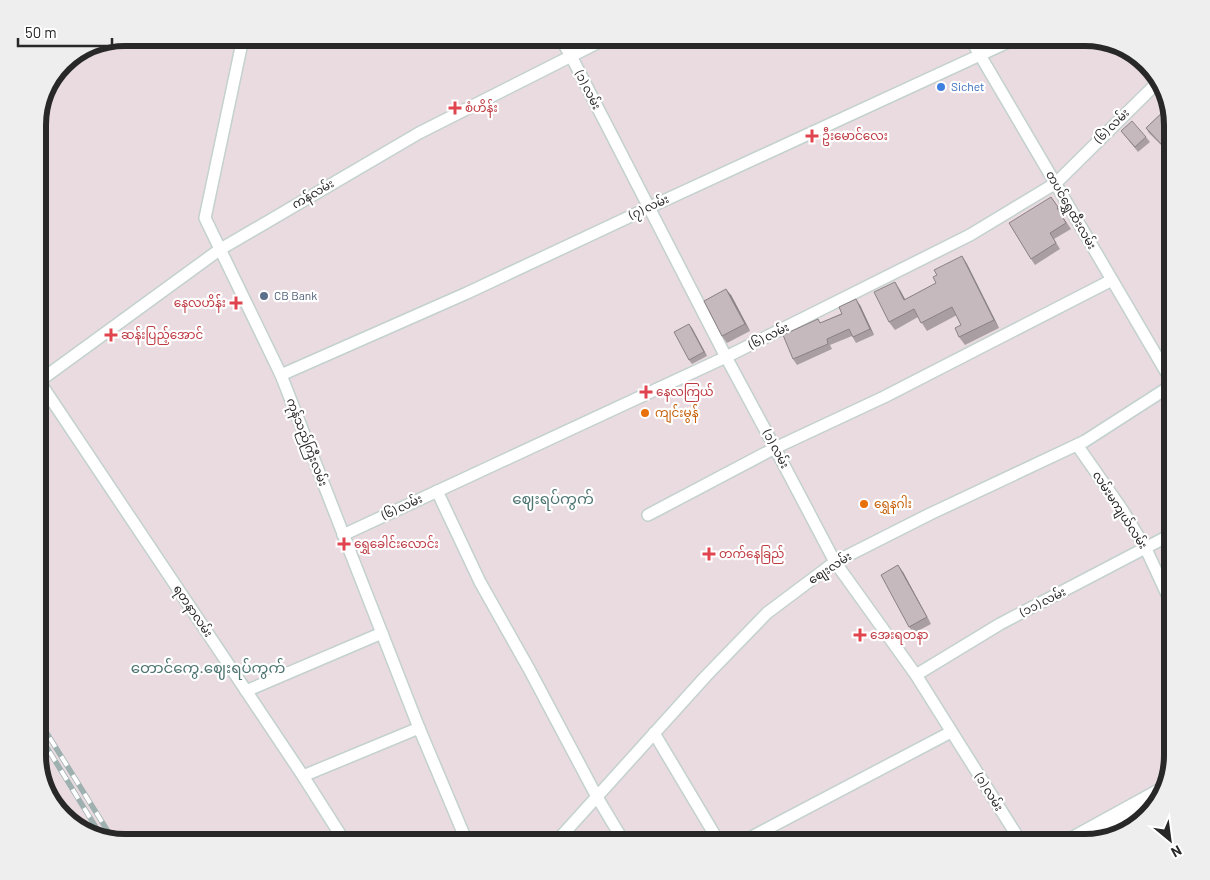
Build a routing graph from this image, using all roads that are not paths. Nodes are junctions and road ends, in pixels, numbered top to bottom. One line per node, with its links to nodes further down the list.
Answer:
1 (241, 46): 11 (street, ကုန်သည်ကြီးလမ်း)
2 (565, 46): 7 (street, (၁) လမ်း)
3 (591, 46): 7 (street, ကန်လမ်း)
4 (975, 46): 6 (street, တပင်ရွှေထီးလမ်း)
5 (998, 46): 6 (street, (၇) လမ်း)
6 (980, 54): 9 (street, တပင်ရွှေထီးလမ်း); 10 (street, (၇) လမ်း)
7 (571, 56): 10 (street, (၁) လမ်း); 11 (street, ကန်လမ်း)
8 (1153, 86): 9 (street, (၆) လမ်း)
9 (1056, 183): 12 (street, တပင်ရွှေထီးလမ်း); 13 (street, (၆) လမ်း)
10 (648, 208): 13 (street, (၁) လမ်း); 16 (street, (၇) လမ်း)
11 (219, 250): 15 (street, ကန်လမ်း); 16 (street, ကုန်သည်ကြီးလမ်း)
12 (1112, 280): 14 (street, တပင်ရွှေထီးလမ်း); 20 (street)
13 (726, 357): 20 (street, (၁) လမ်း); 21 (street, (၆) လမ်း)
14 (1164, 369)
15 (46, 375)
16 (281, 375): 23 (street, ကုန်သည်ကြီးလမ်း)
17 (1164, 388): 19 (street, စျေးလမ်း)
18 (46, 393): 30 (street, ရတနာလမ်း)
19 (1077, 445): 25 (street, လမ်းမကျယ်လမ်း); 26 (street, စျေးလမ်း)
20 (775, 448): 22 (street); 26 (street, (၁) လမ်း)
21 (437, 491): 23 (street, (၆) လမ်း); 35 (street)
22 (648, 515)
23 (343, 535): 28 (street, ကုန်သည်ကြီးလမ်း)
24 (1164, 539): 25 (street, (၁၁) လမ်း)
25 (1146, 549): 27 (street, လမ်းမကျယ်လမ်း); 29 (street, (၁၁) လမ်း)
26 (835, 562): 29 (street, (၁) လမ်း); 33 (street, စျေးလမ်း)
27 (1164, 588)
28 (382, 633): 30 (street); 31 (street, ကုန်သည်ကြီးလမ်း)
29 (916, 676): 32 (street, (၁) လမ်း)
30 (246, 691): 34 (street, ရတနာလမ်း)
31 (419, 728): 34 (street); 38 (street, ကုန်သည်ကြီးလမ်း)
32 (951, 732): 42 (street); 43 (street, (၁) လမ်း)
33 (654, 733): 35 (street, စျေးလမ်း); 41 (street)
34 (303, 776): 37 (street, ရတနာလမ်း)
35 (597, 797): 39 (street, စျေးလမ်း); 40 (street)
36 (1151, 797): 44 (street)
37 (340, 834)
38 (464, 834)
39 (563, 834)
40 (619, 834)
41 (714, 834)
42 (757, 834)
43 (1016, 834)
44 (1084, 834)

